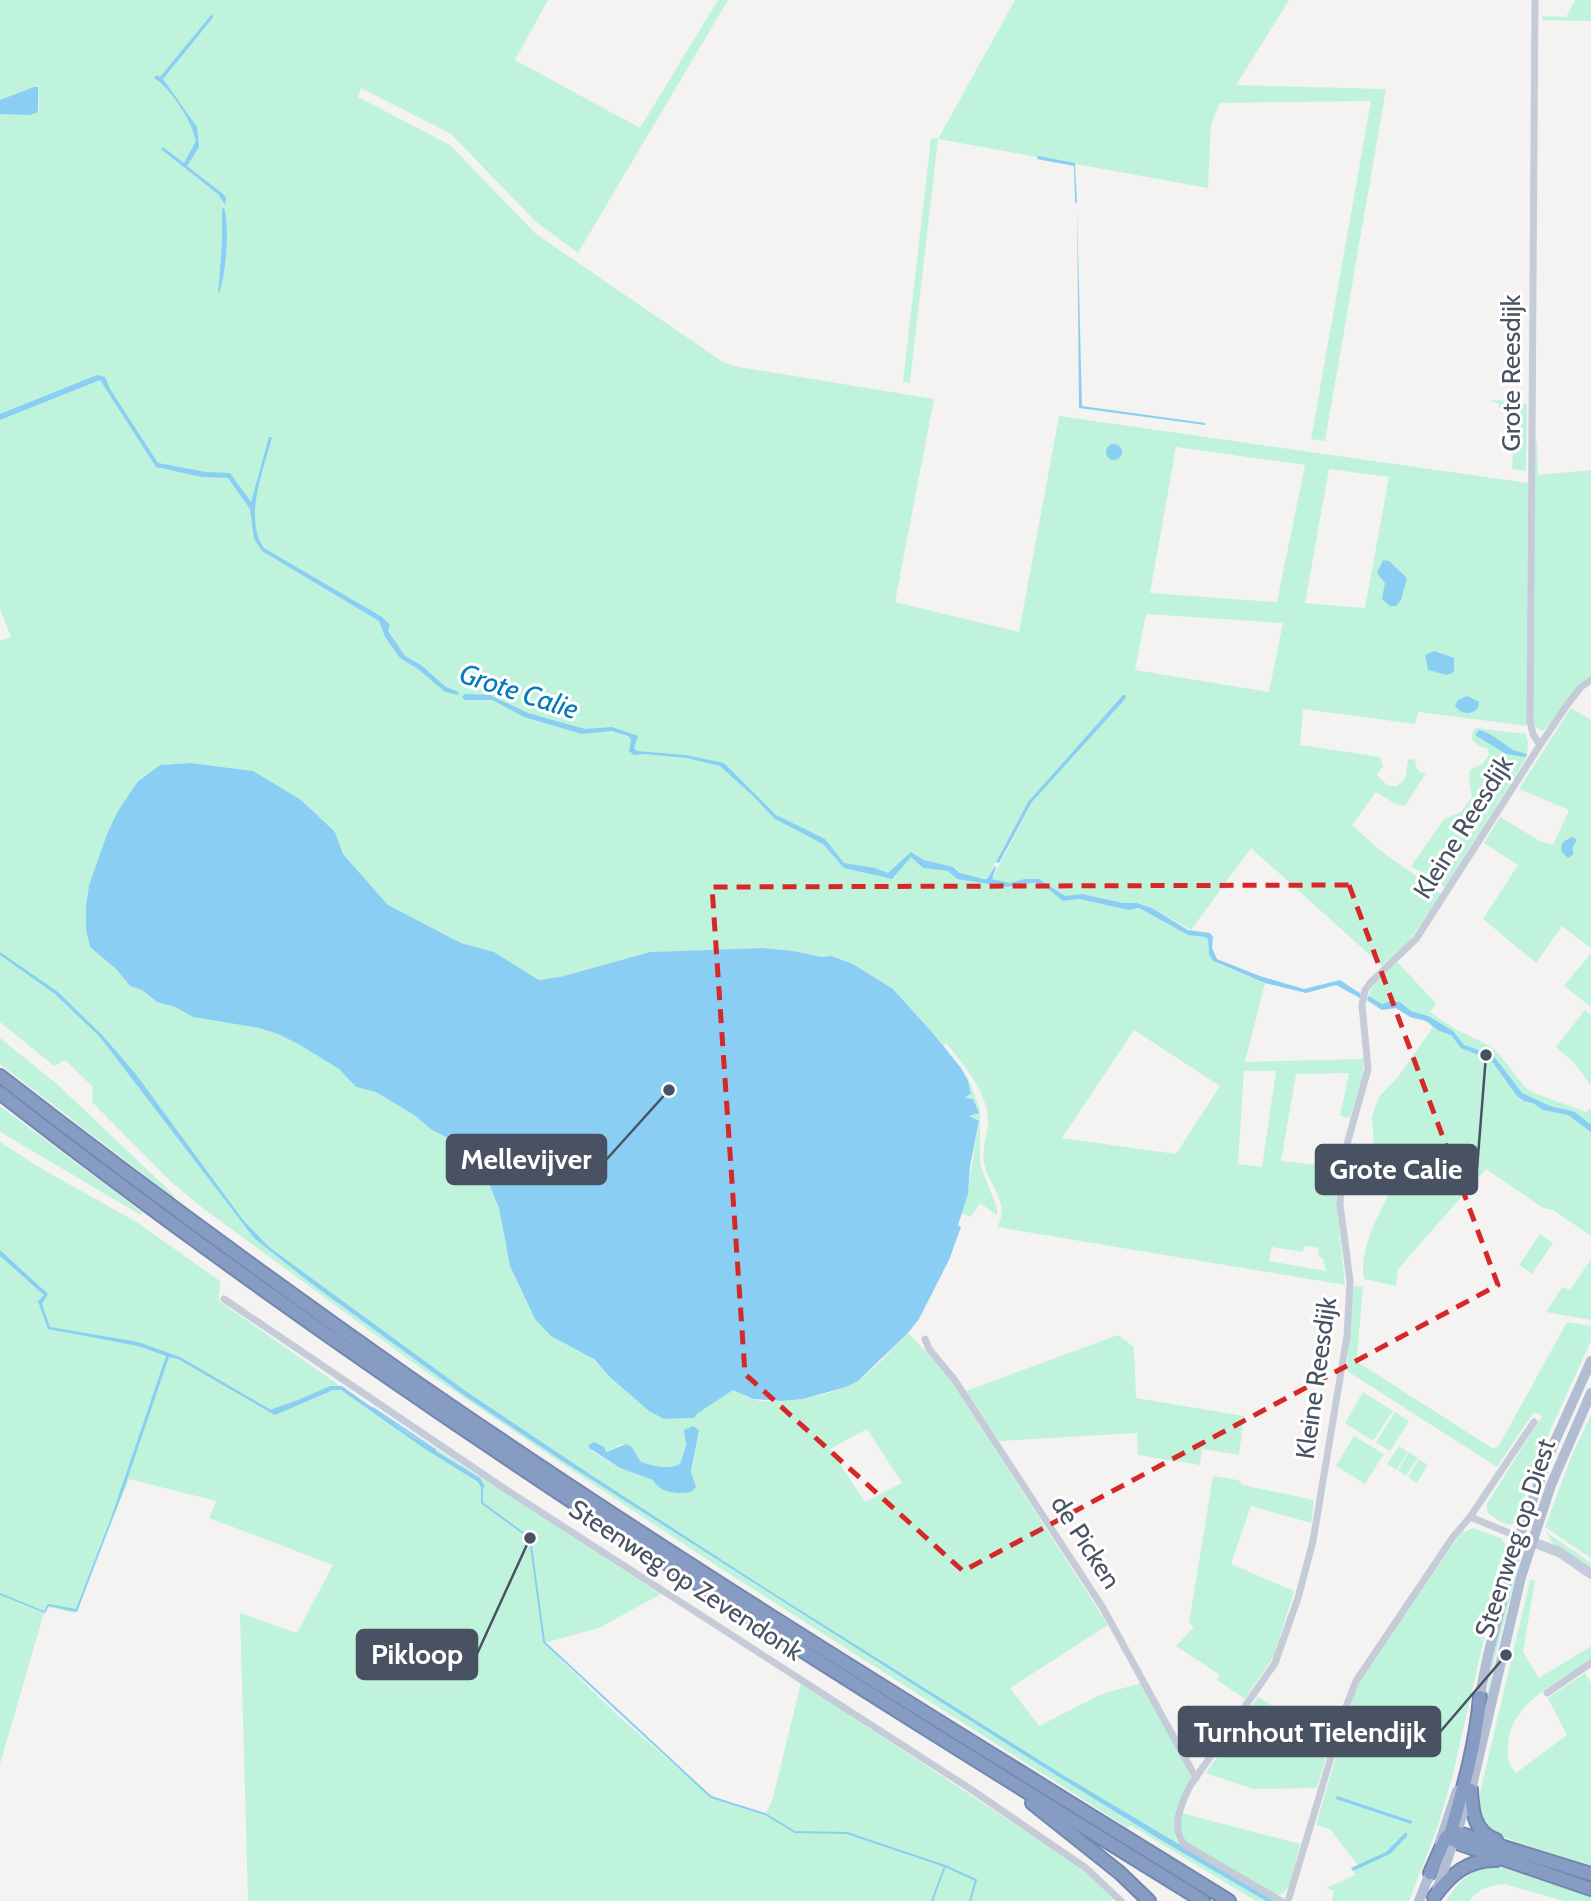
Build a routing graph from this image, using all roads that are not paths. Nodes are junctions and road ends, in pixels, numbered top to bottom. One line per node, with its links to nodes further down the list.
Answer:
1 (1535, 0): 3 (street, Grote Reesdijk)
2 (1591, 680): 3 (street, Kleine Reesdijk)
3 (1540, 745): 18 (street, Kleine Reesdijk)
4 (0, 1076): 30 (highway)
5 (0, 1093): 19 (highway)
6 (224, 1299): 27 (street, Steenweg op Zevendonk)
7 (925, 1339): 18 (street, de Picken)
8 (1591, 1361): 12 (main road, Steenweg op Diest)
9 (1591, 1393): 13 (main road, Steenweg op Diest)
10 (1534, 1422): 11 (street, Steenweg op Diest)
11 (1470, 1517): 12 (street, Steenweg op Diest); 32 (street, Steenweg op Diest)
12 (1519, 1537): 13 (street); 17 (main road, Steenweg op Diest)
13 (1533, 1541): 14 (street); 20 (main road, Steenweg op Diest)
14 (1591, 1574)
15 (1591, 1663): 16 (street)
16 (1548, 1693)
17 (1480, 1697): 21 (highway); 23 (main road, Steenweg op Diest)
18 (1196, 1779): 31 (street, Kleine Reesdijk)
19 (1022, 1789): 28 (highway); 29 (highway)
20 (1471, 1790): 21 (main road, Steenweg op Diest); 22 (highway)
21 (1454, 1837): 22 (highway); 23 (highway); 26 (main road, Steenweg op Diest)
22 (1504, 1853): 24 (highway); 25 (highway); 26 (highway)
23 (1430, 1873): 33 (main road, Steenweg op Diest)
24 (1591, 1874)
25 (1591, 1889)
26 (1434, 1899)
27 (1121, 1901)
28 (1149, 1901)
29 (1203, 1901)
30 (1229, 1901)
31 (1280, 1901)
32 (1287, 1901)
33 (1419, 1901)

